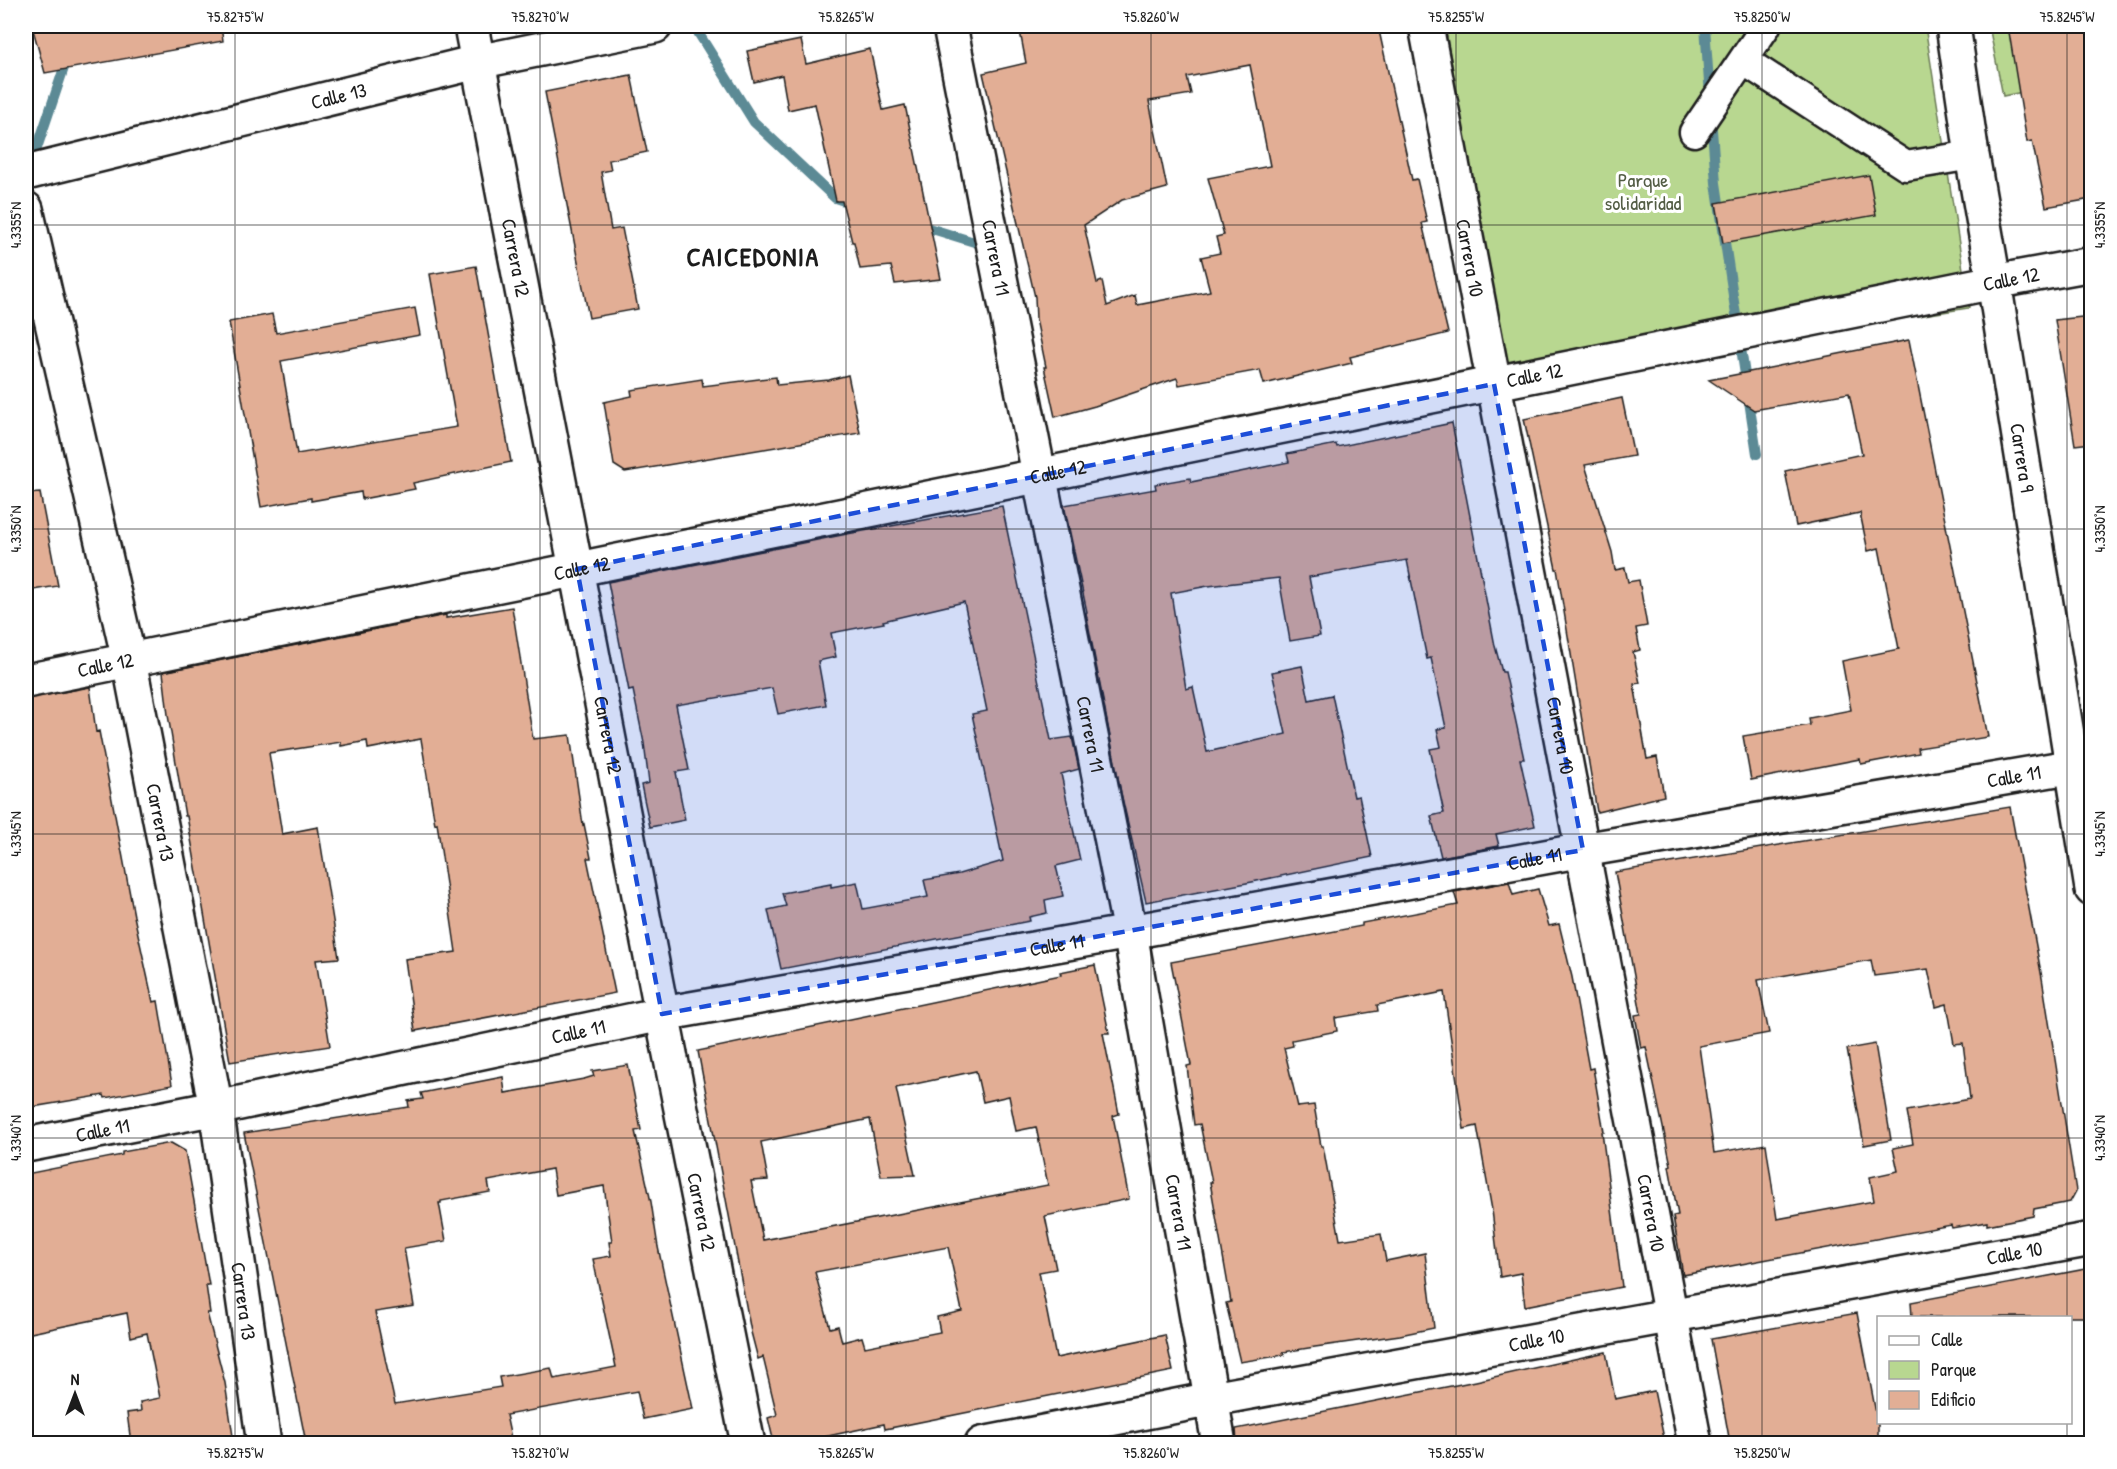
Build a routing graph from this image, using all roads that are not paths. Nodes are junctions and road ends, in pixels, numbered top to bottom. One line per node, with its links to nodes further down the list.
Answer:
1 (471, 26): 8 (street, Carrera 12)
2 (655, 26): 8 (street, Calle 13)
3 (950, 26): 16 (street, Carrera 11)
4 (1426, 26): 15 (street, Carrera 10)
5 (1766, 26): 7 (street)
6 (1953, 26): 10 (street, Carrera 9)
7 (1743, 60): 9 (street); 10 (street)
8 (477, 62): 11 (street, Calle 13); 17 (street, Carrera 12)
9 (1694, 132)
10 (1972, 154): 14 (street, Carrera 9)
11 (26, 173)
12 (26, 209): 18 (street, Carrera 13)
13 (2091, 264): 14 (street, Calle 12)
14 (1994, 282): 15 (street, Calle 12); 20 (street, Carrera 9)
15 (1494, 384): 16 (street, Calle 12); 21 (street, Carrera 10)
16 (1040, 476): 17 (street, Calle 12); 23 (street, Carrera 11)
17 (577, 569): 18 (street, Calle 12); 24 (street, Carrera 12)
18 (129, 660): 19 (street, Calle 12); 25 (street, Carrera 13)
19 (26, 681)
20 (2081, 765): 21 (street, Calle 11); 22 (street, Carrera 9)
21 (1583, 850): 23 (street, Calle 11); 28 (street, Carrera 10)
22 (2091, 890)
23 (1130, 932): 24 (street, Calle 11); 29 (street, Carrera 11)
24 (662, 1014): 25 (street, Calle 11); 31 (street, Carrera 12)
25 (216, 1108): 26 (street, Calle 11); 30 (street, Carrera 13)
26 (26, 1145)
27 (2091, 1239): 28 (street, Calle 10)
28 (1671, 1315): 29 (street, Calle 10); 34 (street, Carrera 10)
29 (1212, 1399): 32 (street, Calle 10); 33 (street, Carrera 11)
30 (264, 1443)
31 (748, 1443)
32 (982, 1443)
33 (1219, 1443)
34 (1695, 1443)

